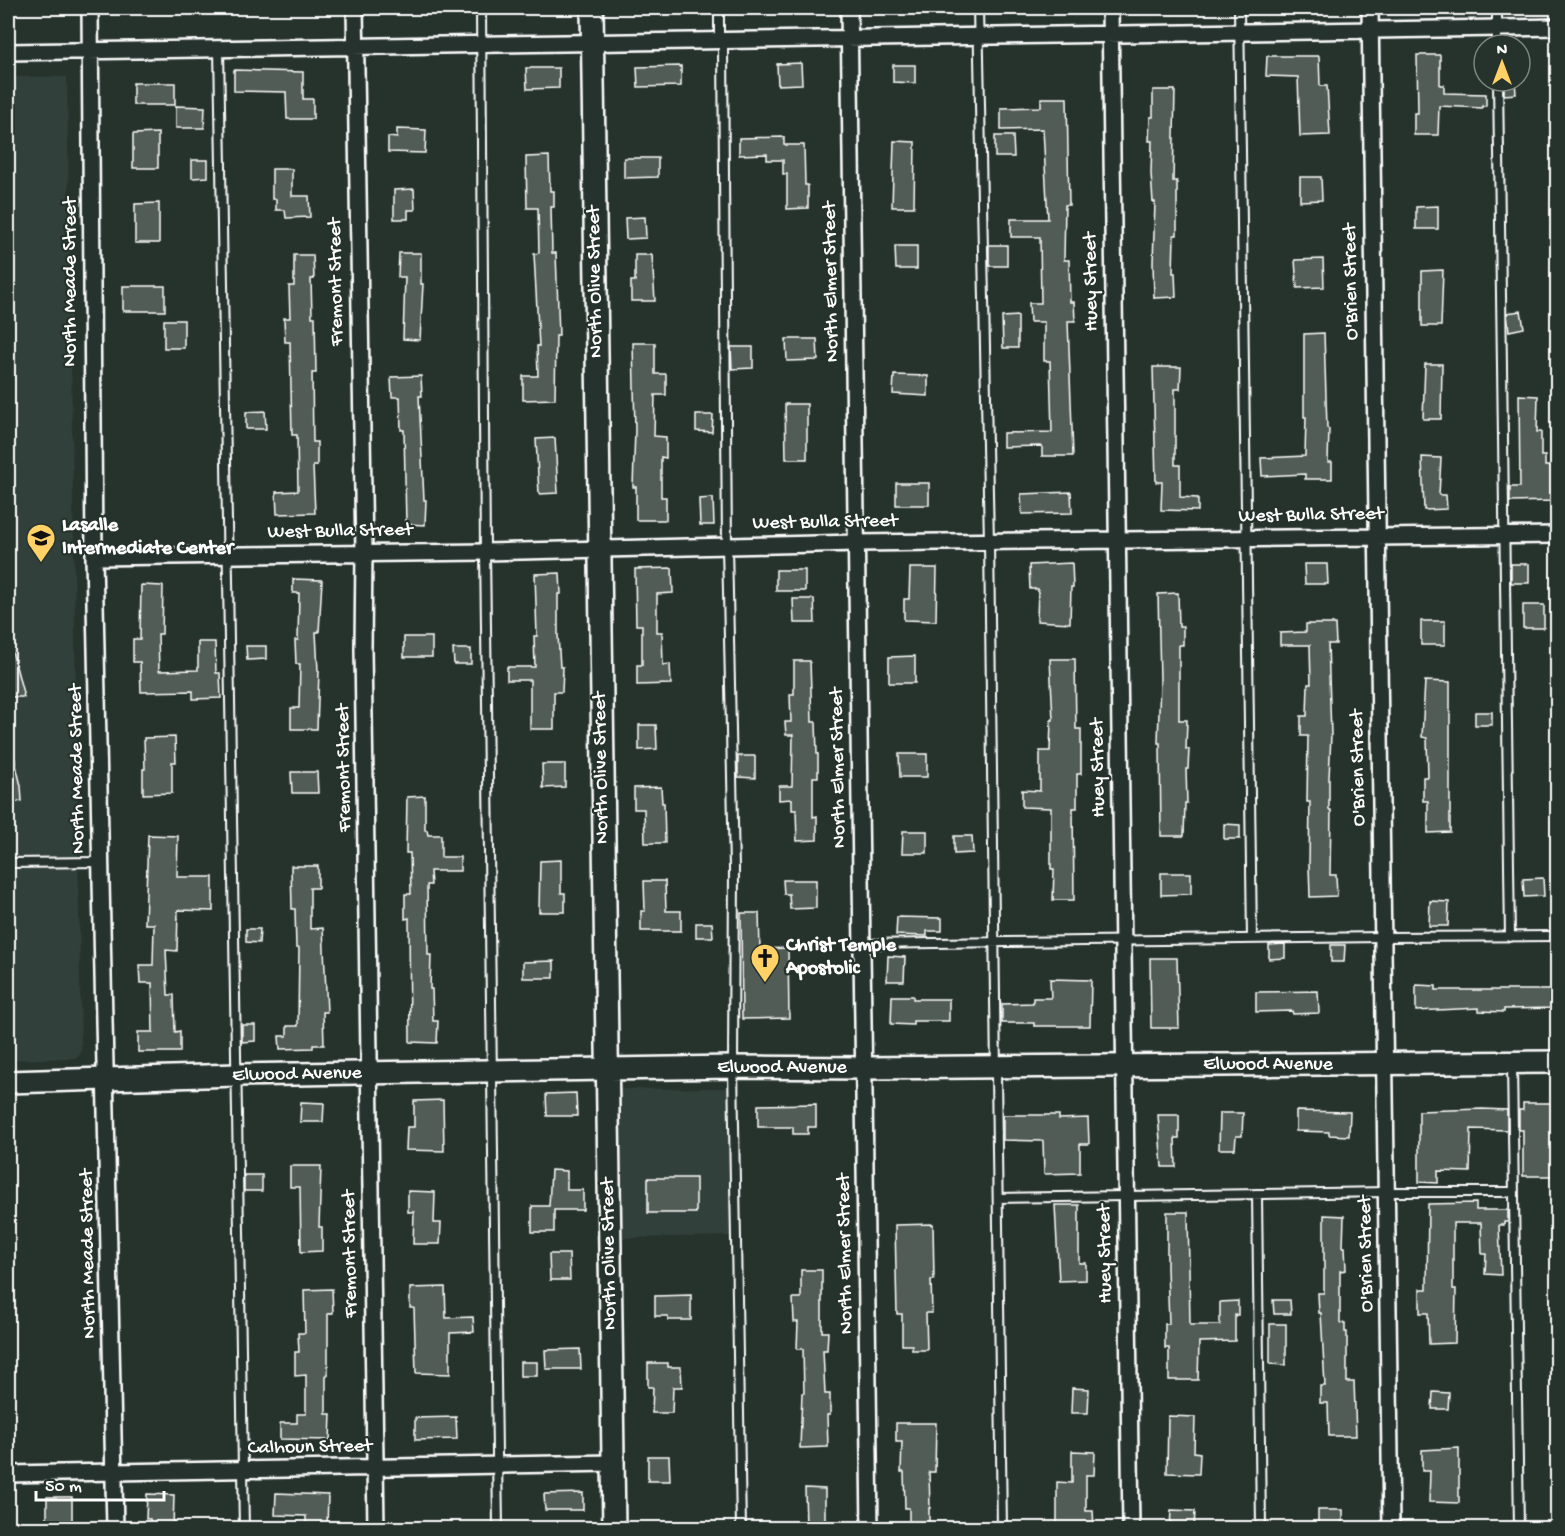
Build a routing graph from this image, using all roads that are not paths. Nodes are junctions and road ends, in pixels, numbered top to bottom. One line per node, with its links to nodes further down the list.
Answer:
1 (90, 8): 26 (street, North Meade Street)
2 (355, 8): 24 (street, Fremont Street)
3 (481, 8): 23 (lane)
4 (592, 8): 22 (street, North Olive Street)
5 (719, 8): 21 (lane)
6 (849, 8): 20 (street, North Elmer Street)
7 (978, 8): 18 (lane)
8 (1110, 8): 15 (street, Huey Street)
9 (1239, 8): 13 (lane)
10 (1370, 8): 14 (street, O'Brien Street)
11 (1497, 8): 16 (lane)
12 (1557, 27): 17 (street)
13 (1239, 32): 14 (street); 15 (street); 32 (lane)
14 (1370, 32): 19 (street); 30 (street, O'Brien Street)
15 (1110, 33): 18 (street); 33 (street, Huey Street)
16 (1497, 33)
17 (1521, 33)
18 (978, 36): 20 (street); 34 (lane)
19 (1472, 36)
20 (850, 39): 21 (street); 35 (street, North Elmer Street)
21 (721, 41): 22 (street); 36 (lane)
22 (593, 43): 23 (street); 37 (street, North Olive Street)
23 (481, 45): 24 (street); 38 (lane)
24 (355, 47): 25 (street); 39 (street, Fremont Street)
25 (219, 48): 26 (street); 40 (lane)
26 (90, 51): 27 (street); 41 (street, North Meade Street)
27 (8, 52)
28 (1498, 93): 31 (lane)
29 (1557, 535): 31 (street, West Bulla Street)
30 (1376, 536): 31 (street, West Bulla Street); 32 (street, West Bulla Street); 44 (street, O'Brien Street)
31 (1503, 536): 45 (lane)
32 (1246, 539): 33 (street, West Bulla Street); 47 (lane)
33 (1116, 541): 34 (street, West Bulla Street); 48 (street, Huey Street)
34 (989, 542): 35 (street, West Bulla Street); 49 (lane)
35 (857, 543): 36 (street, West Bulla Street); 50 (street, North Elmer Street)
36 (727, 546): 37 (street, West Bulla Street); 55 (lane)
37 (600, 548): 38 (street, West Bulla Street); 58 (street, North Olive Street)
38 (485, 552): 39 (street, West Bulla Street); 59 (lane)
39 (364, 553): 40 (street, West Bulla Street); 60 (street, Fremont Street)
40 (227, 555): 41 (street, West Bulla Street); 61 (lane)
41 (94, 557): 42 (street, North Meade Street)
42 (101, 862): 43 (lane); 62 (street, North Meade Street)
43 (8, 863)
44 (1383, 936): 45 (lane); 47 (lane); 53 (street, O'Brien Street)
45 (1510, 936): 46 (lane)
46 (1557, 936)
47 (1252, 939): 48 (lane)
48 (1123, 940): 49 (lane); 54 (street, Huey Street)
49 (995, 941): 50 (lane); 56 (lane)
50 (862, 944): 57 (street, North Elmer Street)
51 (1512, 1062): 52 (street, Elwood Avenue); 53 (street, Elwood Avenue); 65 (lane)
52 (1557, 1062)
53 (1384, 1064): 54 (street, Elwood Avenue); 64 (street, O'Brien Street)
54 (1125, 1066): 56 (street, Elwood Avenue); 67 (street, Huey Street)
55 (734, 1067): 57 (street, Elwood Avenue); 58 (street, Elwood Avenue); 80 (lane)
56 (996, 1067): 57 (street, Elwood Avenue); 68 (lane)
57 (864, 1068): 81 (street, North Elmer Street)
58 (606, 1069): 59 (street, Elwood Avenue); 69 (street, North Olive Street)
59 (492, 1071): 60 (street, Elwood Avenue); 70 (lane)
60 (369, 1074): 61 (street, Elwood Avenue); 71 (street, Fremont Street)
61 (237, 1075): 62 (street, Elwood Avenue); 72 (lane)
62 (106, 1080): 63 (street, Elwood Avenue); 73 (street, North Meade Street)
63 (8, 1082)
64 (1388, 1192): 65 (lane); 66 (lane); 85 (street, O'Brien Street)
65 (1514, 1192): 86 (lane)
66 (1257, 1194): 67 (lane); 84 (lane)
67 (1126, 1196): 68 (lane); 83 (street, Huey Street)
68 (998, 1198): 82 (lane)
69 (613, 1463): 70 (street, Calhoun Street); 79 (street, North Olive Street)
70 (498, 1464): 71 (street, Calhoun Street); 78 (lane)
71 (375, 1467): 72 (street, Calhoun Street); 77 (street, Fremont Street)
72 (243, 1470): 73 (street, Calhoun Street); 76 (lane)
73 (115, 1472): 74 (street, Calhoun Street); 75 (street, North Meade Street)
74 (8, 1474)
75 (115, 1528)
76 (244, 1528)
77 (376, 1528)
78 (498, 1528)
79 (614, 1528)
80 (741, 1528)
81 (870, 1528)
82 (1002, 1528)
83 (1131, 1528)
84 (1261, 1528)
85 (1391, 1528)
86 (1519, 1528)

